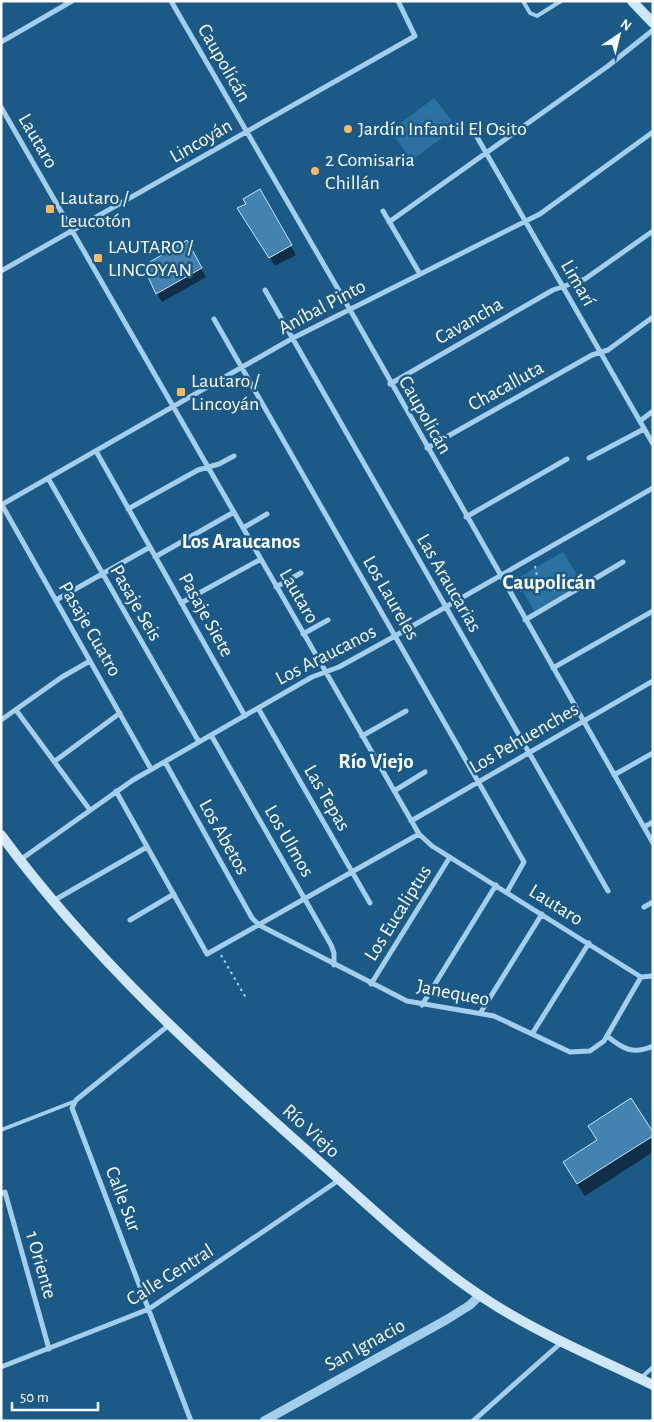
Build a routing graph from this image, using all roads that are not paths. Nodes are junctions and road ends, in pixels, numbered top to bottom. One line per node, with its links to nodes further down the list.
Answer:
1 (72, 1): 9 (street)
2 (171, 1): 11 (street, Caupolicán)
3 (398, 1): 11 (street, Lincoyán)
4 (523, 1): 5 (lane)
5 (561, 1)
6 (632, 1): 7 (main road)
7 (653, 23)
8 (653, 30): 14 (street)
9 (1, 42)
10 (1, 108): 19 (street, Lautaro)
11 (246, 132): 19 (street, Lincoyán); 24 (street, Caupolicán)
12 (653, 132): 16 (street, Aníbal Pinto)
13 (477, 137): 14 (street, Limarí)
14 (486, 153): 16 (street, Limarí); 17 (street)
15 (383, 211): 17 (street)
16 (526, 220): 21 (street, Aníbal Pinto); 22 (street, Limarí)
17 (389, 222): 21 (street)
18 (653, 231): 22 (street, Cavancha)
19 (72, 232): 20 (street, Lincoyán); 31 (street, Lautaro)
20 (1, 271)
21 (420, 274): 24 (street, Aníbal Pinto)
22 (563, 287): 28 (street, Limarí); 30 (street, Cavancha)
23 (265, 290): 27 (street, Las Araucarias)
24 (349, 308): 27 (street, Aníbal Pinto); 30 (street, Caupolicán)
25 (653, 317): 28 (street, Chacalluta)
26 (214, 319): 29 (street, Los Laureles)
27 (292, 338): 29 (street, Aníbal Pinto); 60 (street, Las Araucarias)
28 (600, 352): 33 (street, Limarí); 36 (street, Chacalluta)
29 (241, 367): 31 (street, Aníbal Pinto); 65 (street, Los Laureles)
30 (390, 384): 36 (street, Caupolicán)
31 (173, 407): 37 (street, Aníbal Pinto); 41 (street, Lautaro)
32 (653, 411): 33 (street)
33 (640, 421): 34 (street, Limarí)
34 (644, 428): 35 (street, Limarí); 39 (street)
35 (653, 444)
36 (427, 448): 48 (street, Caupolicán)
37 (96, 451): 42 (street, Aníbal Pinto); 45 (street, Pasaje Siete)
38 (234, 456): 41 (street)
39 (589, 458)
40 (567, 459): 48 (street)
41 (208, 467): 45 (street); 46 (street, Lautaro)
42 (48, 478): 44 (street, Aníbal Pinto); 55 (street, Pasaje Seis)
43 (653, 488): 56 (street, Los Araucanos)
44 (1, 505): 58 (street, Pasaje Cuatro)
45 (128, 509): 50 (street, Pasaje Siete)
46 (234, 512): 49 (street, Lautaro); 51 (street)
47 (267, 514): 49 (street)
48 (466, 517): 56 (street, Caupolicán)
49 (243, 528): 52 (street, Lautaro)
50 (150, 547): 51 (street, Pasaje Siete); 55 (street)
51 (155, 557): 59 (street, Pasaje Siete)
52 (261, 559): 57 (street, Lautaro); 59 (street)
53 (623, 562): 63 (street)
54 (301, 573): 57 (street)
55 (103, 574): 58 (street); 79 (street, Pasaje Seis)
56 (500, 576): 60 (street, Los Araucanos); 63 (street, Caupolicán)
57 (276, 587): 64 (street, Lautaro)
58 (56, 600): 66 (street, Pasaje Cuatro)
59 (181, 603): 74 (street, Pasaje Siete)
60 (446, 607): 65 (street, Los Araucanos); 80 (street, Las Araucarias)
61 (653, 611): 67 (street)
62 (328, 620): 64 (street)
63 (525, 620): 67 (street, Caupolicán)
64 (303, 634): 68 (street, Lautaro)
65 (395, 636): 68 (street, Los Araucanos); 87 (street, Los Laureles)
66 (90, 661): 71 (street); 73 (street, Pasaje Cuatro)
67 (553, 668): 76 (street, Caupolicán)
68 (326, 672): 70 (street, Los Araucanos); 78 (street, Lautaro)
69 (653, 681): 76 (street, Los Pehuenches)
70 (258, 708): 74 (street, Los Araucanos); 100 (street, Las Tepas)
71 (16, 710): 75 (street); 82 (street)
72 (406, 711): 78 (street)
73 (120, 713): 82 (street); 84 (street, Pasaje Cuatro)
74 (245, 716): 77 (street, Los Araucanos)
75 (1, 720)
76 (583, 721): 80 (street, Los Pehuenches); 86 (street, Caupolicán)
77 (211, 735): 79 (street, Los Araucanos); 105 (street, Los Ulmos)
78 (362, 736): 89 (street, Lautaro)
79 (198, 742): 83 (street, Los Araucanos)
80 (529, 753): 87 (street, Los Pehuenches); 102 (street, Las Araucarias)
81 (653, 753): 86 (street)
82 (55, 761): 90 (street)
83 (165, 762): 84 (street, Los Araucanos); 112 (street, Los Abetos)
84 (151, 769): 88 (street, Los Araucanos)
85 (425, 772): 89 (street)
86 (614, 775): 93 (street, Caupolicán)
87 (478, 782): 91 (street, Los Pehuenches); 103 (street, Los Laureles)
88 (116, 791): 90 (street, Los Araucanos); 97 (street)
89 (394, 792): 91 (street, Lautaro)
90 (90, 810): 99 (street, Los Araucanos)
91 (411, 821): 94 (street, Lautaro)
92 (653, 822): 93 (street)
93 (644, 827): 96 (street, Caupolicán)
94 (419, 834): 98 (street, Lautaro); 100 (street)
95 (1, 835): 99 (main road, Río Viejo)
96 (653, 843)
97 (147, 847): 104 (street); 106 (street)
98 (450, 857): 101 (street, Lautaro); 117 (street, Los Eucaliptus)
99 (20, 860): 106 (main road, Río Viejo)
100 (352, 872): 105 (street); 108 (street, Las Tepas)
101 (496, 886): 103 (street, Lautaro); 118 (street)
102 (608, 891)
103 (507, 892): 110 (street, Lautaro)
104 (174, 894): 111 (street); 112 (street)
105 (305, 898): 112 (street); 114 (street, Los Ulmos)
106 (53, 901): 120 (main road, Río Viejo)
107 (653, 902): 109 (street)
108 (370, 904)
109 (644, 907)
110 (542, 914): 113 (street, Lautaro); 119 (street)
111 (130, 920)
112 (258, 925): 114 (street, Janequeo)
113 (588, 943): 116 (street, Lautaro); 121 (street)
114 (334, 965): 117 (street, Janequeo)
115 (653, 976): 116 (street)
116 (641, 977): 122 (street, Janequeo)
117 (371, 984): 118 (street, Janequeo)
118 (422, 1005): 119 (street, Janequeo)
119 (481, 1012): 121 (street, Janequeo)
120 (168, 1025): 124 (street); 126 (main road, Río Viejo)
121 (532, 1034): 122 (street, Janequeo)
122 (607, 1036): 123 (street)
123 (653, 1046)
124 (74, 1102): 125 (lane); 129 (street, Calle Sur)
125 (1, 1130)
126 (340, 1180): 128 (main road, Río Viejo); 129 (street, Calle Central)
127 (1, 1194): 131 (street, 1 Oriente)
128 (480, 1294): 130 (main road, Río Viejo); 137 (street, San Ignacio)
129 (149, 1309): 131 (street, Calle Central); 136 (street, Calle Sur)
130 (563, 1341): 134 (main road, Río Viejo); 138 (street)
131 (49, 1349): 132 (street, Calle Central)
132 (1, 1367)
133 (653, 1367): 134 (lane)
134 (640, 1379): 135 (main road, Río Viejo)
135 (653, 1385)
136 (191, 1421)
137 (264, 1421)
138 (472, 1421)

